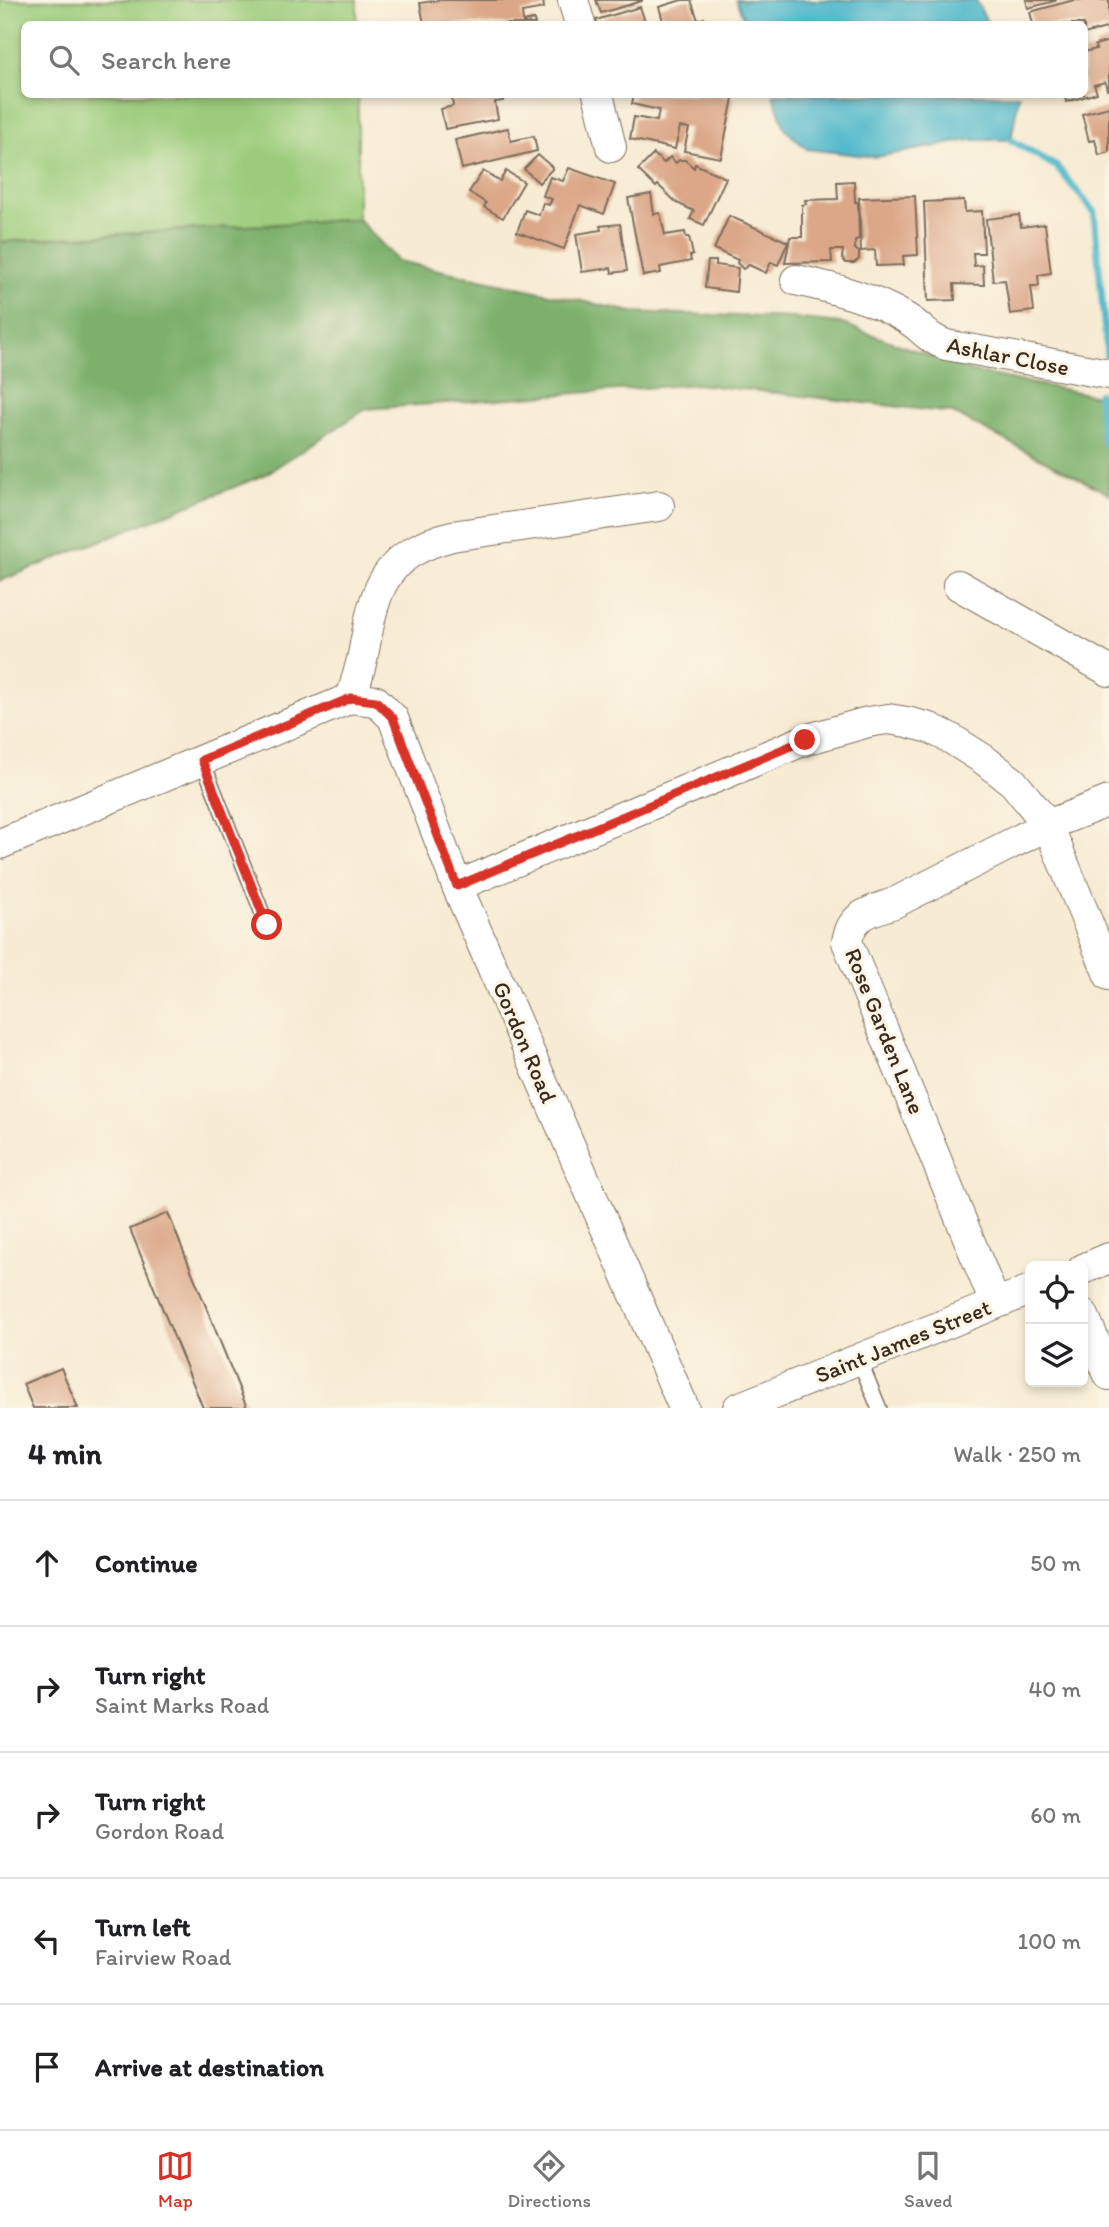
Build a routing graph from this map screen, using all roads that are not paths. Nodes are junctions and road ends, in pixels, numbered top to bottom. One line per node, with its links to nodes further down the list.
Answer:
1 (573, 0): 2 (street)
2 (579, 21)
3 (599, 98): 4 (street)
4 (611, 146)
5 (796, 280): 6 (street, Ashlar Close)
6 (1109, 374)
7 (659, 506): 10 (street)
8 (958, 585): 9 (street)
9 (1109, 671)
10 (351, 698): 11 (street); 15 (street, Gordon Road)
11 (202, 760): 14 (street); 16 (lane)
12 (1109, 801): 13 (street, Rose Garden Lane)
13 (1048, 825): 15 (street); 17 (street); 21 (street, Rose Garden Lane)
14 (0, 844)
15 (457, 886): 25 (street, Gordon Road)
16 (267, 925)
17 (1109, 975)
18 (1109, 1258): 19 (street)
19 (1088, 1267)
20 (1025, 1292): 21 (street, Saint James Street)
21 (996, 1303): 23 (street, Saint James Street)
22 (1087, 1324): 24 (street)
23 (859, 1359): 26 (street, Saint James Street); 27 (lane)
24 (1109, 1375)
25 (684, 1408)
26 (738, 1408)
27 (879, 1408)

